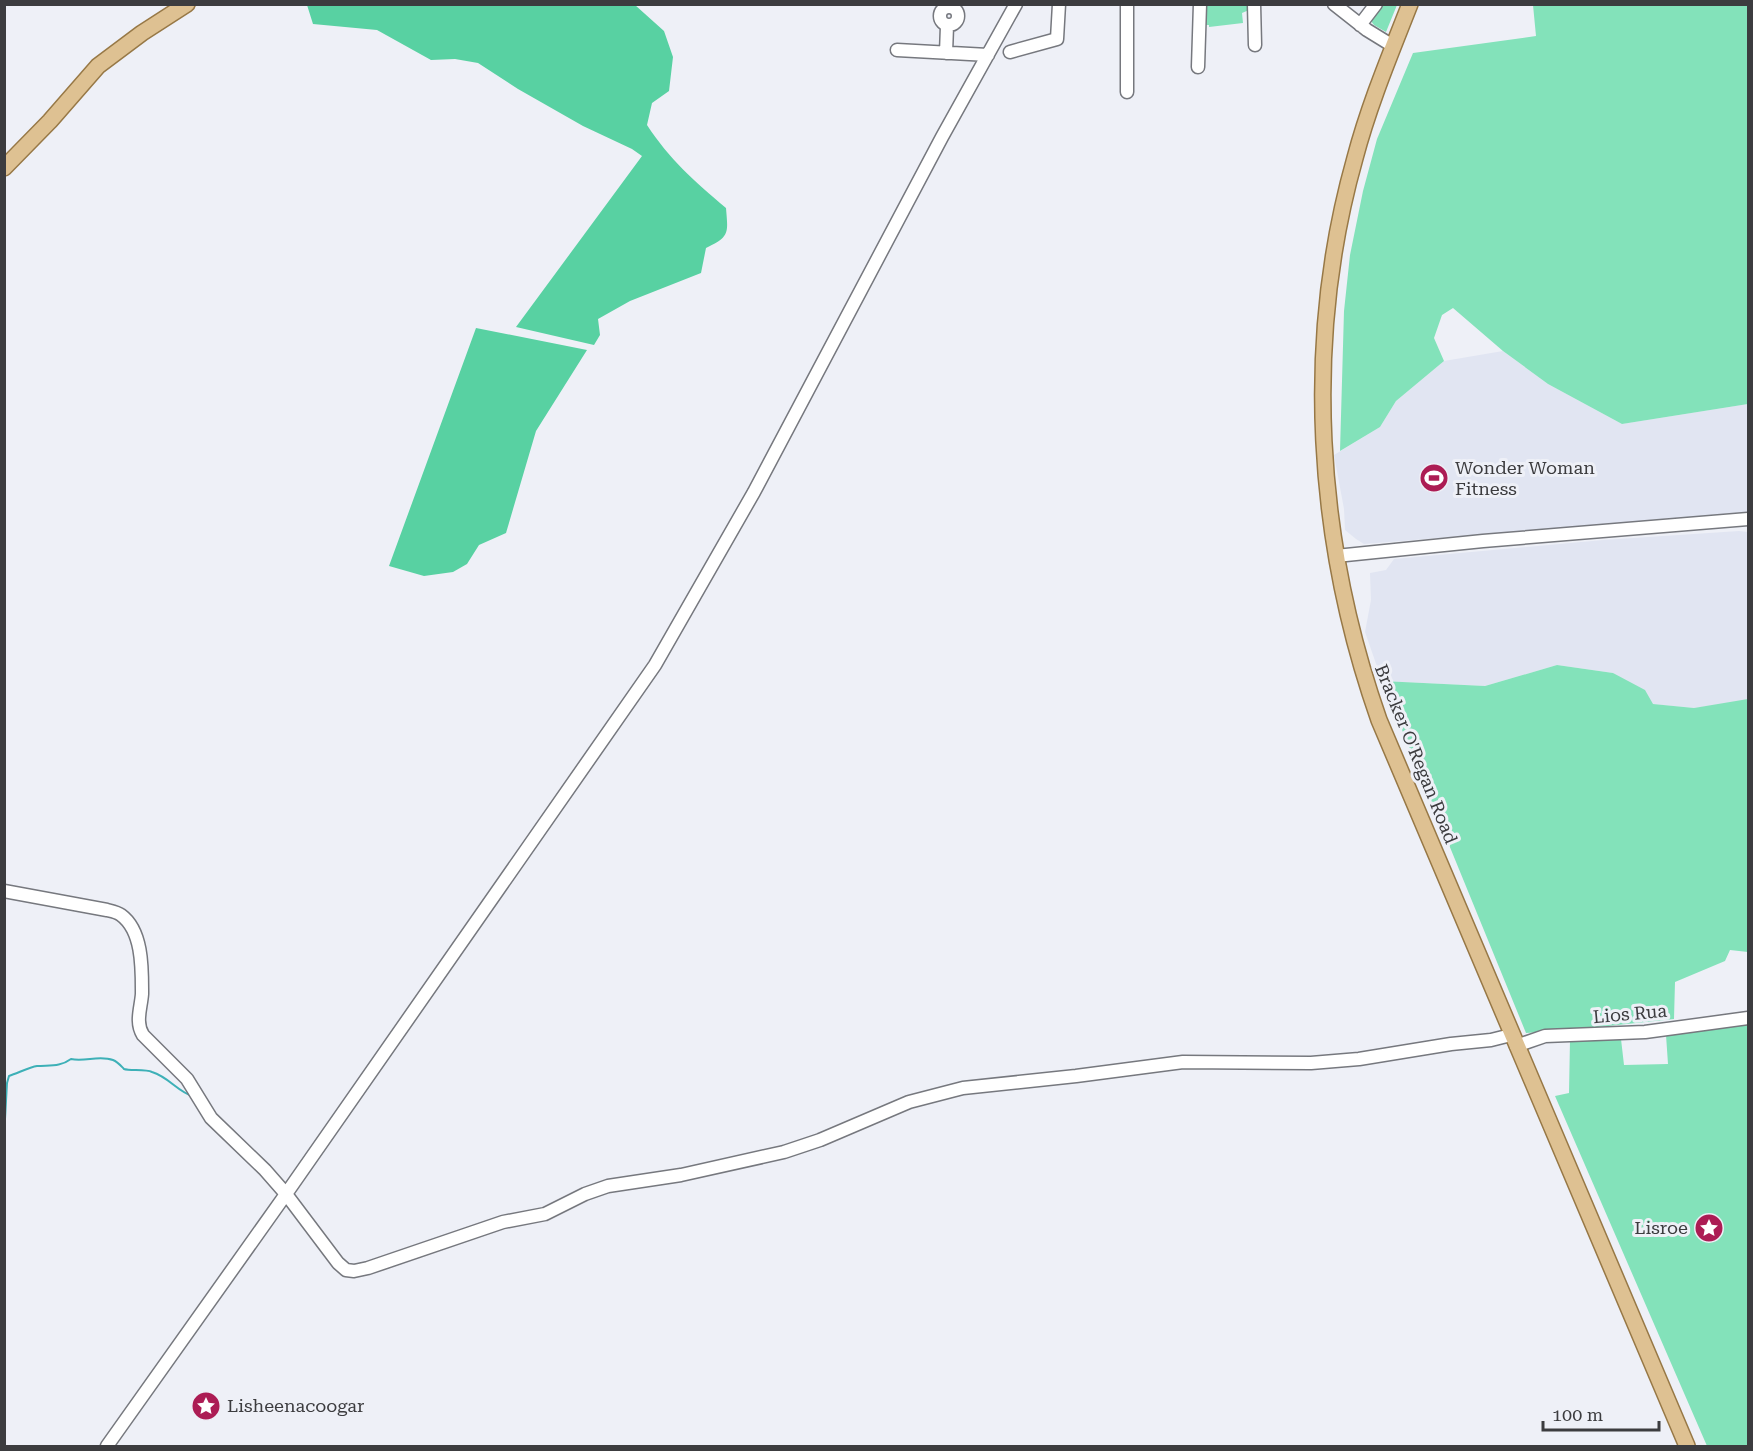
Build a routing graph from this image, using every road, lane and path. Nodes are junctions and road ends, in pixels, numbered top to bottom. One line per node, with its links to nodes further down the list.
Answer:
1 (186, 4): 20 (main road)
2 (1016, 4): 17 (street)
3 (1059, 4): 15 (street)
4 (1127, 4): 19 (street)
5 (1200, 4): 18 (street)
6 (1254, 4): 12 (street)
7 (1334, 4): 10 (street)
8 (1376, 4): 10 (street)
9 (1410, 4): 13 (main road, Bracker O'Regan Road)
10 (1360, 25): 13 (street)
11 (947, 26): 16 (street)
12 (1255, 45)
13 (1393, 46): 22 (main road, Bracker O'Regan Road)
14 (897, 50): 16 (street)
15 (1010, 52)
16 (946, 53): 17 (street)
17 (988, 56): 26 (street)
18 (1198, 67)
19 (1126, 92)
20 (4, 168)
21 (1749, 519): 22 (street)
22 (1336, 556): 25 (main road, Bracker O'Regan Road)
23 (4, 891): 26 (street, Lios Rua)
24 (1749, 1018): 25 (street, Lios Rua)
25 (1513, 1040): 26 (street, Lios Rua); 28 (main road, Bracker O'Regan Road)
26 (286, 1194): 27 (street)
27 (106, 1446)
28 (1687, 1446)

